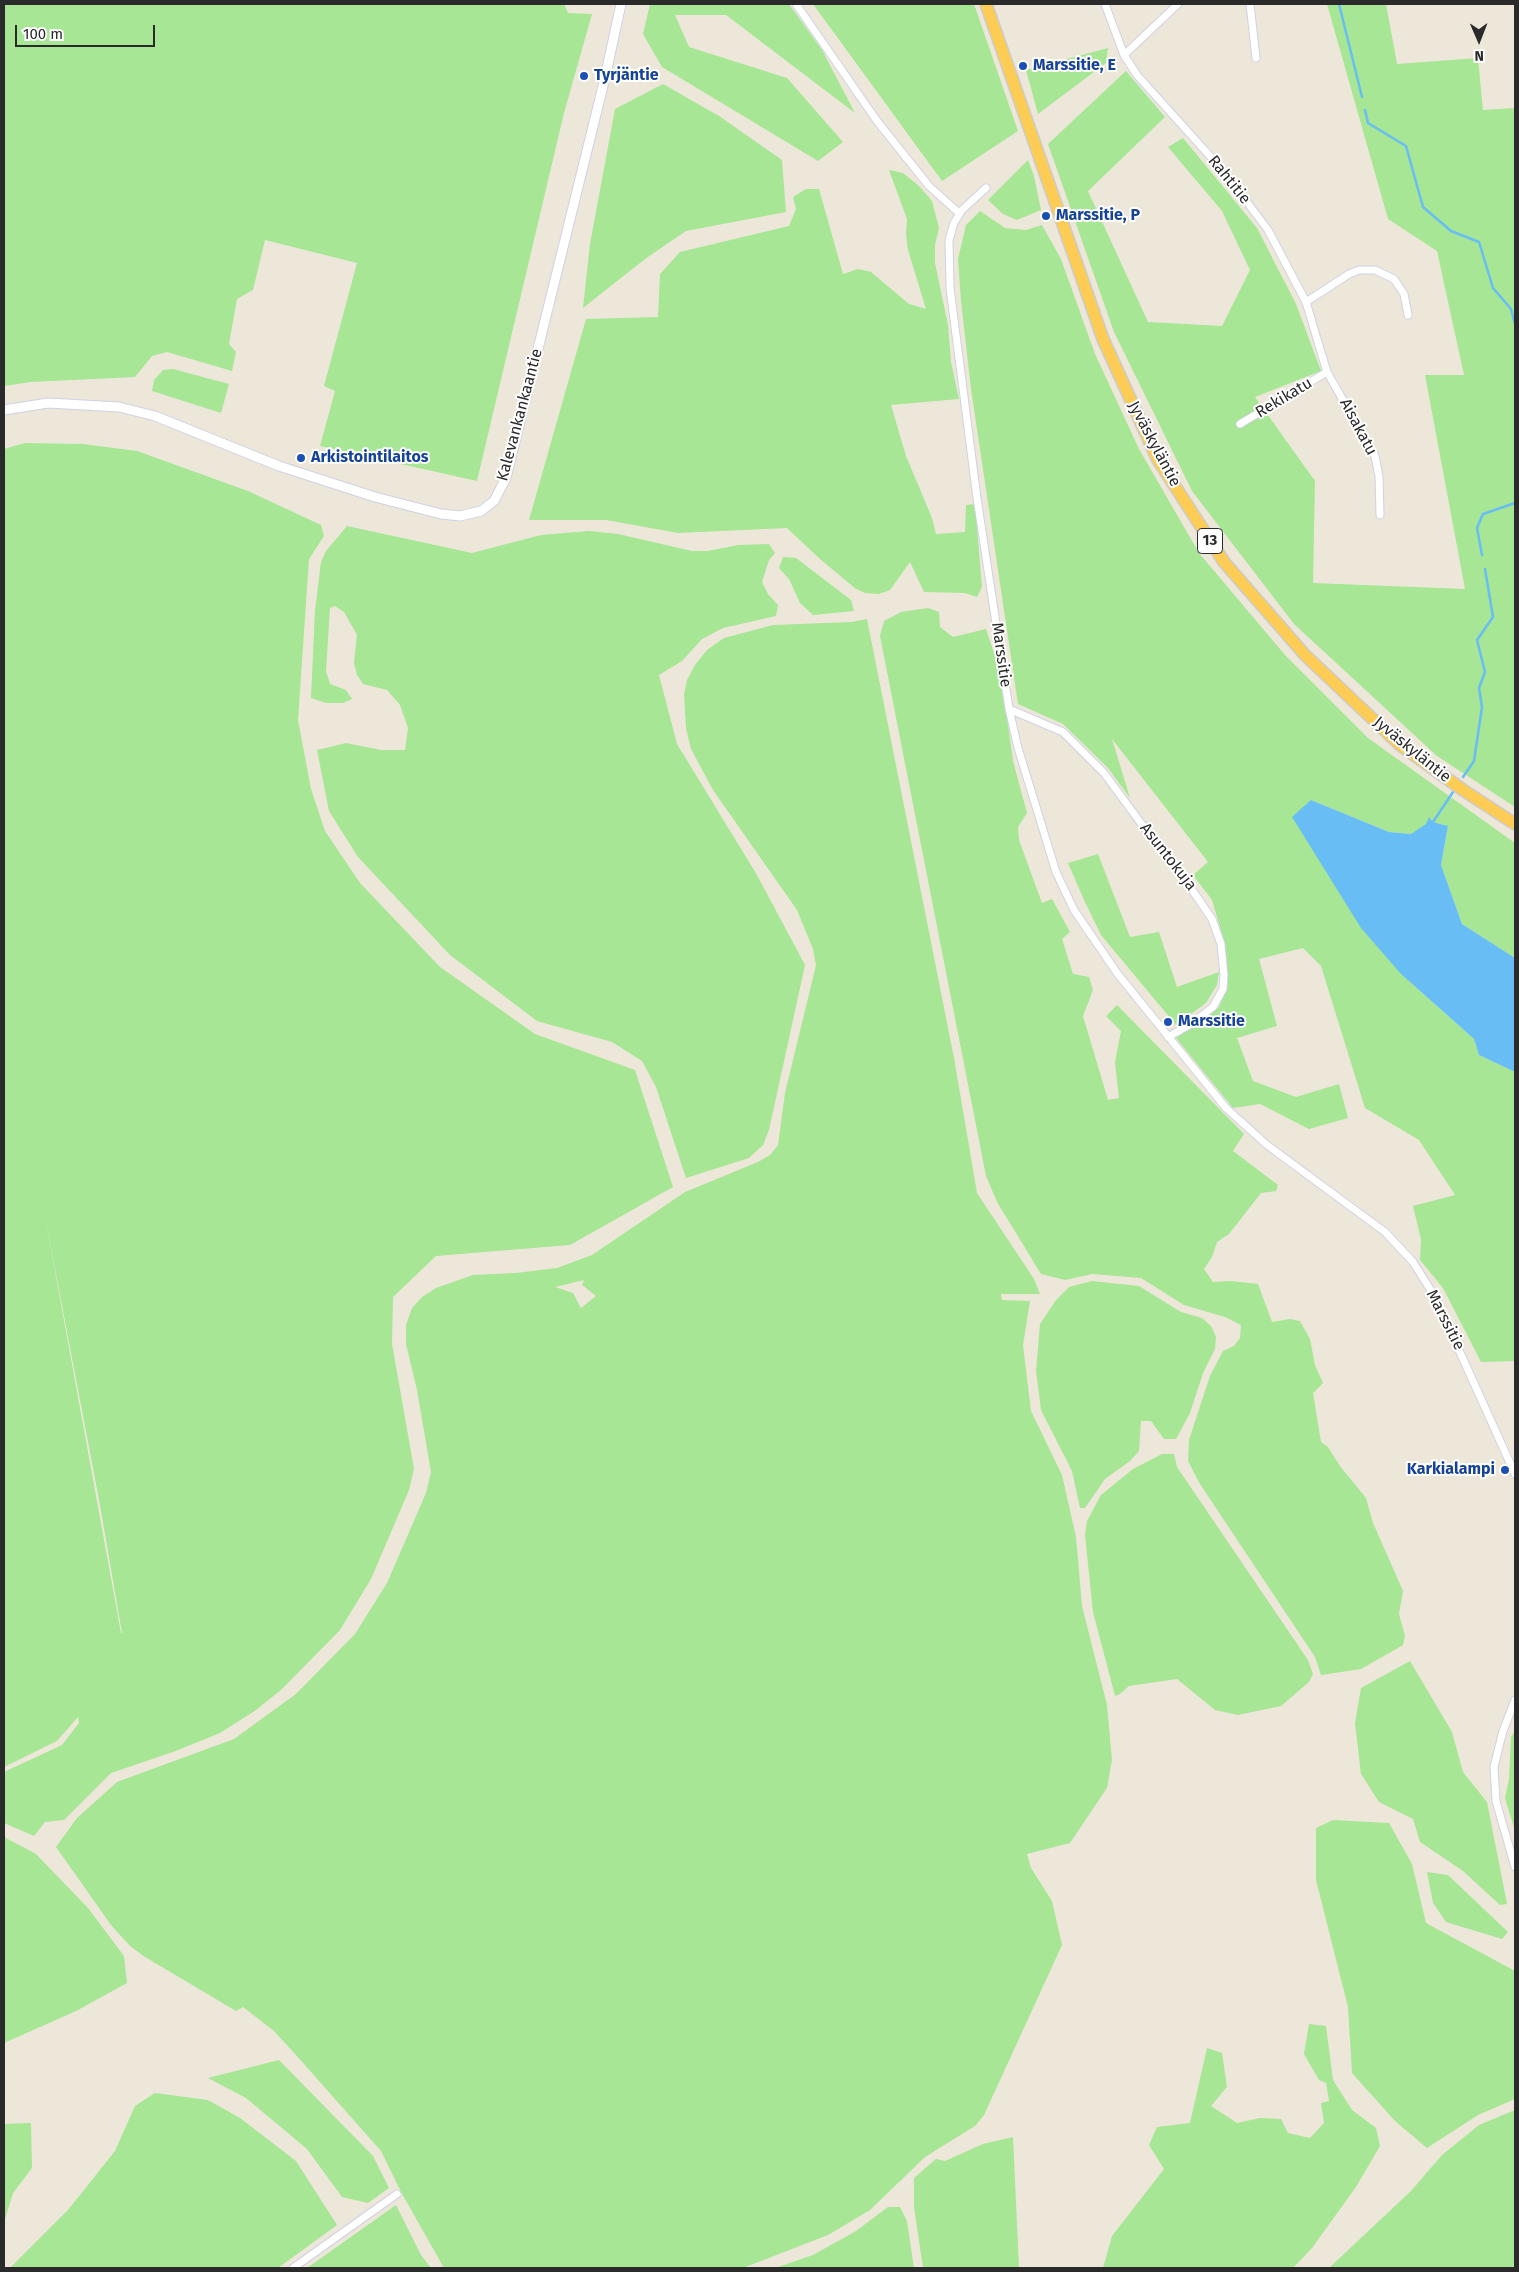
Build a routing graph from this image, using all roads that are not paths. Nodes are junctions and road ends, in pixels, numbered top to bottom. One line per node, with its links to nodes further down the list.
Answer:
1 (621, 4): 14 (street, Kalevankankaantie)
2 (796, 4): 10 (street)
3 (986, 4): 18 (highway, Jyväskyläntie / 13)
4 (1105, 4): 7 (street, Rahtitie)
5 (1178, 4): 7 (street)
6 (1250, 4): 8 (street)
7 (1124, 55): 11 (street, Rahtitie)
8 (1256, 58)
9 (986, 188): 10 (street, Marssitie)
10 (959, 213): 17 (street, Marssitie)
11 (1306, 302): 12 (street); 13 (street, Rahtitie)
12 (1408, 315)
13 (1328, 372): 15 (street, Rekikatu); 16 (street, Aisakatu)
14 (4, 410)
15 (1240, 424)
16 (1380, 515)
17 (1009, 709): 19 (street, Marssitie); 19 (street, Asuntokuja)
18 (1515, 824)
19 (1168, 1037): 20 (street, Marssitie)
20 (1515, 1474)
21 (1515, 1700): 22 (street)
22 (1515, 1867)
23 (397, 2194): 24 (street)
24 (293, 2268)

